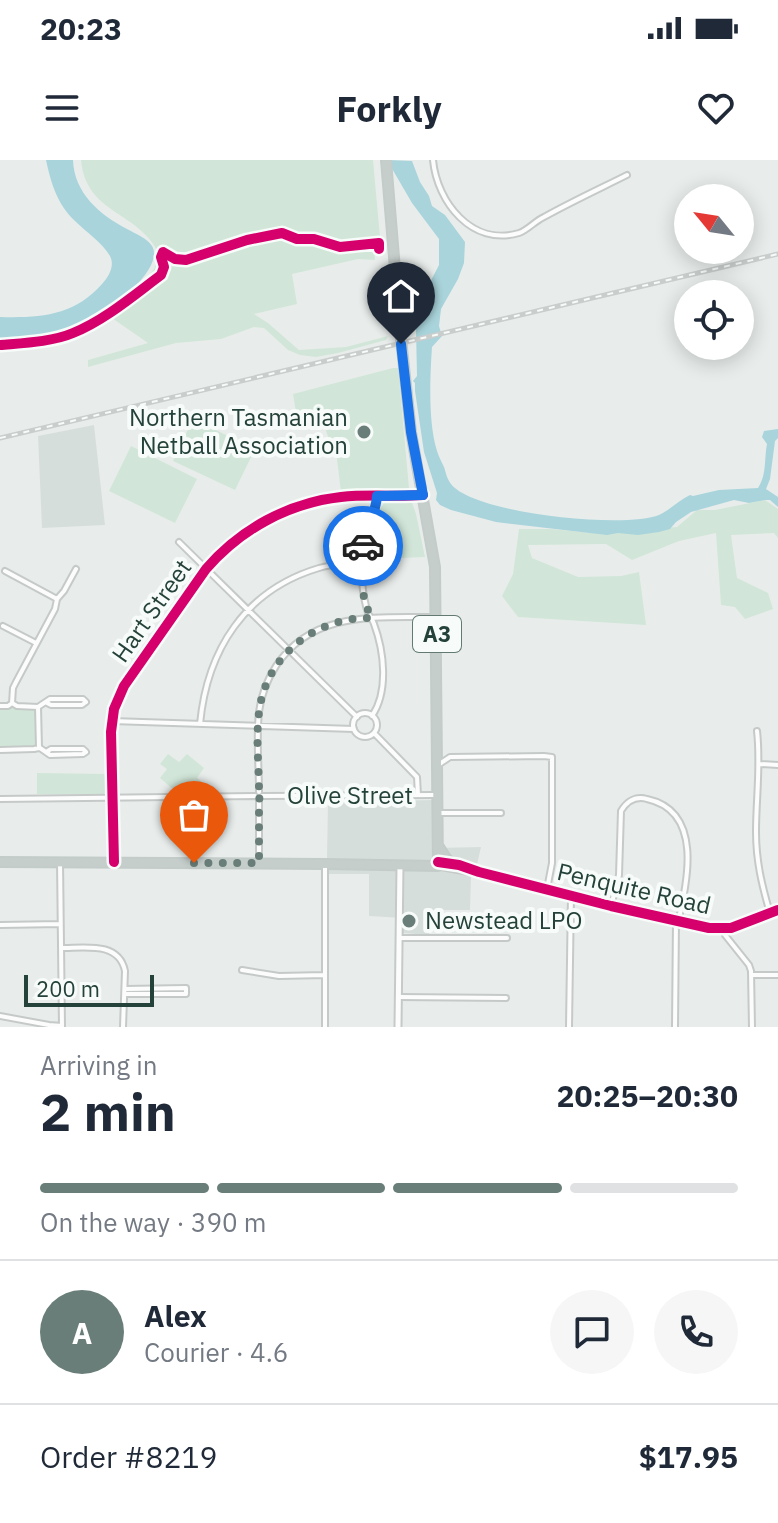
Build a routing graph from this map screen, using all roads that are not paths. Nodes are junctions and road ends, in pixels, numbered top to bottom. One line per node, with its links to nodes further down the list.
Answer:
1 (386, 160): 4 (highway, A3)
2 (433, 160): 3 (street)
3 (627, 175)
4 (423, 495): 5 (street, Hart Street); 13 (highway, A3)
5 (377, 496): 7 (street); 9 (street, Hart Street)
6 (179, 542): 9 (street)
7 (361, 561): 12 (street); 14 (street)
8 (76, 569): 11 (street)
9 (206, 569): 12 (street); 24 (street, Hart Street)
10 (5, 571): 11 (street)
11 (57, 599): 16 (street)
12 (248, 610): 17 (street); 25 (street)
13 (437, 617): 14 (street); 34 (highway, A3)
14 (372, 618): 17 (street); 22 (street)
15 (3, 626): 16 (street)
16 (36, 643): 19 (street)
17 (289, 651): 23 (street); 26 (street)
18 (46, 702): 18 (street); 21 (street)
19 (12, 703): 20 (street); 21 (street)
20 (0, 706)
21 (38, 707): 30 (street)
22 (372, 716): 23 (street); 29 (street)
23 (357, 717): 27 (street)
24 (112, 721): 25 (street); 39 (street, Hart Street)
25 (200, 724): 26 (street)
26 (258, 726): 27 (street); 38 (street)
27 (354, 729): 29 (street)
28 (757, 731): 33 (street)
29 (374, 733): 36 (street)
30 (39, 748): 31 (street); 32 (street)
31 (0, 750)
32 (46, 752): 32 (street)
33 (760, 764): 35 (street); 57 (street)
34 (438, 765): 37 (highway, A3); 53 (street)
35 (778, 765)
36 (418, 795): 37 (street, Olive Street); 38 (street, Olive Street)
37 (438, 795): 41 (highway, A3)
38 (259, 796): 39 (street, Olive Street); 47 (street)
39 (112, 798): 40 (street, Olive Street); 46 (street, Hart Street)
40 (0, 799)
41 (438, 813): 42 (street); 43 (highway, A3)
42 (501, 813)
43 (438, 846): 49 (highway, A3); 50 (highway)
44 (0, 862): 45 (highway)
45 (60, 862): 46 (highway); 59 (street)
46 (114, 862): 47 (highway)
47 (259, 863): 48 (highway)
48 (325, 864): 51 (highway); 66 (street)
49 (438, 864): 50 (street, Penquite Road); 51 (highway); 52 (street, Penquite Road)
50 (453, 864): 52 (street, Penquite Road)
51 (400, 865): 62 (street)
52 (479, 872): 53 (street, Penquite Road)
53 (547, 889): 54 (street, Penquite Road)
54 (571, 895): 55 (street, Penquite Road); 77 (street)
55 (611, 906): 58 (street, Penquite Road); 58 (street)
56 (778, 910): 57 (street, Penquite Road)
57 (770, 913): 61 (street, Penquite Road)
58 (677, 921): 61 (street, Penquite Road); 78 (street)
59 (60, 924): 60 (street); 64 (street)
60 (0, 925)
61 (723, 929): 67 (street)
62 (399, 938): 63 (street); 70 (street)
63 (507, 938)
64 (61, 948): 69 (street); 73 (street)
65 (242, 970): 66 (street)
66 (325, 975): 75 (street)
67 (751, 975): 68 (street); 79 (street)
68 (778, 975)
69 (125, 991): 69 (street); 74 (street)
70 (399, 997): 71 (street); 76 (street)
71 (506, 998)
72 (0, 1016): 73 (street)
73 (62, 1027)
74 (123, 1027)
75 (325, 1027)
76 (398, 1027)
77 (569, 1027)
78 (675, 1027)
79 (752, 1027)

